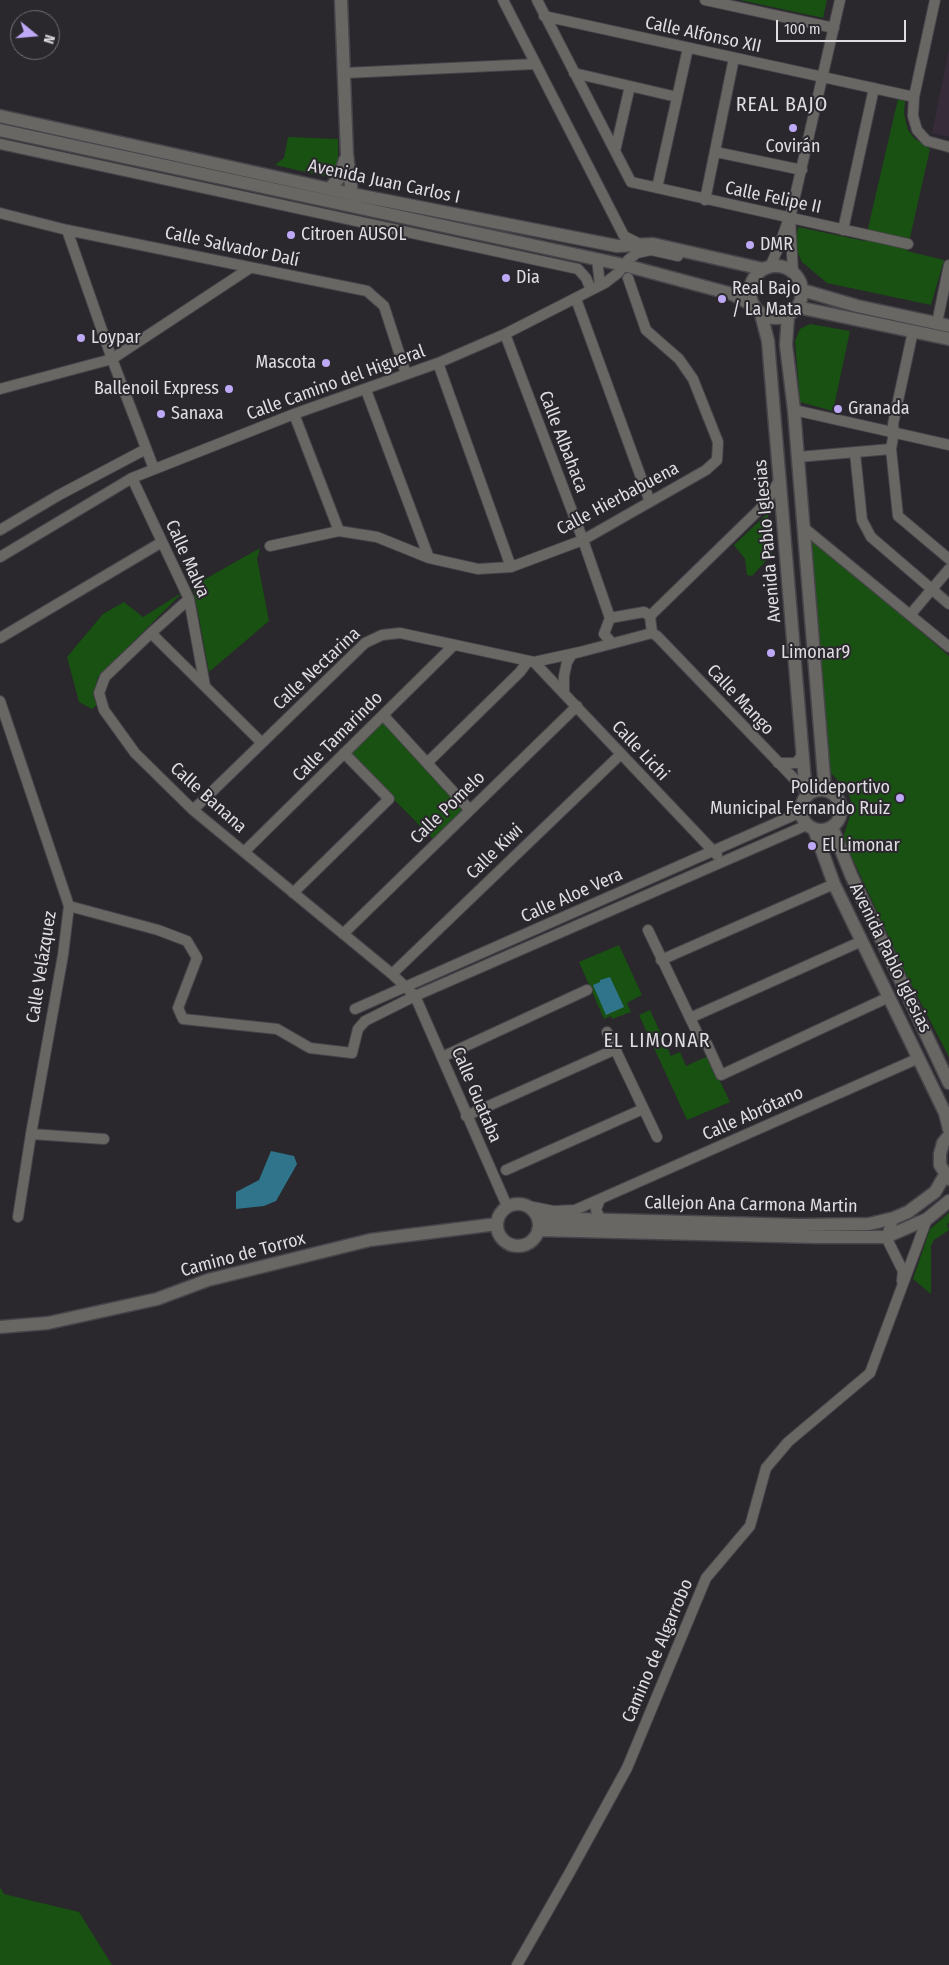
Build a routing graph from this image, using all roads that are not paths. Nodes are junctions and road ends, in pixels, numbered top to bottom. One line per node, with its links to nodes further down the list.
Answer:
1 (340, 0): 12 (street)
2 (503, 0): 11 (street)
3 (537, 0): 7 (street)
4 (705, 0): 8 (street)
5 (840, 0): 8 (street)
6 (935, 0): 17 (street)
7 (544, 16): 9 (street, Calle Alfonso XII); 13 (street)
8 (834, 28): 14 (street)
9 (688, 48): 10 (street, Calle Alfonso XII); 18 (street)
10 (734, 58): 14 (street, Calle Alfonso XII); 24 (street)
11 (535, 64): 12 (street); 35 (street)
12 (345, 73): 25 (street)
13 (574, 73): 15 (street); 23 (street)
14 (823, 77): 16 (street, Calle Alfonso XII); 26 (street)
15 (630, 86): 18 (street); 23 (street)
16 (874, 88): 17 (street, Calle Alfonso XII); 34 (street)
17 (914, 96): 22 (street)
18 (677, 97): 28 (street)
19 (0, 116): 27 (street, Avenida Juan Carlos I)
20 (0, 130): 38 (street, Avenida Juan Carlos I)
21 (0, 144): 46 (street)
22 (949, 147)
23 (615, 151): 28 (street, Calle Felipe II)
24 (716, 152): 26 (street); 30 (street)
25 (347, 155): 27 (street); 29 (street)
26 (802, 170): 32 (street)
27 (330, 188): 29 (street, Avenida Juan Carlos I)
28 (657, 188): 30 (street, Calle Felipe II)
29 (352, 194): 35 (street, Avenida Juan Carlos I)
30 (705, 200): 32 (street, Calle Felipe II)
31 (0, 213): 33 (street, Calle Salvador Dalí)
32 (790, 218): 34 (street, Calle Felipe II); 41 (street); 44 (street)
33 (67, 230): 40 (street, Calle Salvador Dalí); 55 (street)
34 (843, 230): 36 (street, Calle Felipe II)
35 (640, 244): 37 (street, Avenida Juan Carlos I)
36 (908, 244)
37 (693, 254): 39 (street, Calle Camino del Higueral); 41 (street, Avenida Juan Carlos I)
38 (597, 259): 39 (street, Avenida Juan Carlos I); 46 (street)
39 (624, 265): 43 (street, Avenida Juan Carlos I); 46 (street, Calle Camino del Higueral)
40 (250, 268): 55 (street); 57 (street, Calle Salvador Dalí)
41 (767, 268): 44 (street); 49 (street)
42 (949, 268): 51 (street)
43 (640, 269): 45 (street, Calle Camino del Higueral); 49 (street, Avenida Juan Carlos I)
44 (793, 272): 47 (street)
45 (628, 278): 46 (street, Calle Camino del Higueral); 71 (street, Calle Hierbabuena)
46 (598, 286): 48 (street, Calle Camino del Higueral)
47 (802, 290): 50 (street); 51 (street)
48 (576, 299): 53 (street, Calle Camino del Higueral); 71 (street)
49 (757, 310): 50 (street); 70 (street, Avenida Pablo Iglesias)
50 (793, 311): 52 (street); 60 (street, Avenida Pablo Iglesias)
51 (943, 324)
52 (912, 331): 54 (street); 62 (street)
53 (505, 334): 56 (street, Calle Camino del Higueral); 77 (street, Calle Albahaca)
54 (949, 339)
55 (112, 358): 58 (street); 64 (street)
56 (438, 363): 57 (street, Calle Camino del Higueral); 83 (street)
57 (406, 374): 59 (street, Calle Camino del Higueral)
58 (0, 389)
59 (366, 390): 61 (street, Calle Camino del Higueral); 81 (street)
60 (794, 410): 62 (street); 67 (street, Avenida Pablo Iglesias)
61 (294, 414): 68 (street, Calle Camino del Higueral); 76 (street)
62 (894, 432): 63 (street); 65 (street)
63 (949, 444)
64 (146, 449): 68 (street); 75 (street)
65 (892, 450): 66 (street); 82 (street)
66 (855, 453): 67 (street); 85 (street)
67 (798, 458): 74 (street, Avenida Pablo Iglesias)
68 (154, 470): 69 (street, Calle Camino del Higueral)
69 (132, 478): 78 (street, Calle Malva); 80 (street, Calle Camino del Higueral)
70 (780, 479): 72 (street); 73 (street, Avenida Pablo Iglesias)
71 (650, 502): 77 (street, Calle Hierbabuena)
72 (765, 504): 73 (street); 89 (street)
73 (783, 509): 107 (street, Avenida Pablo Iglesias)
74 (803, 527): 88 (street); 110 (street, Avenida Pablo Iglesias)
75 (0, 530)
76 (339, 531): 79 (street, Calle Hierbabuena); 81 (street, Calle Hierbabuena)
77 (584, 540): 83 (street, Calle Hierbabuena); 90 (street, Calle Albahaca)
78 (162, 542): 86 (street, Calle Malva); 93 (street)
79 (270, 546)
80 (0, 557)
81 (429, 558): 83 (street, Calle Hierbabuena)
82 (949, 558)
83 (511, 567)
84 (949, 569): 85 (street)
85 (932, 590): 87 (street); 88 (street)
86 (189, 599): 91 (street, Calle Banana); 99 (street, Calle Malva)
87 (949, 604)
88 (910, 615): 96 (street)
89 (650, 616): 90 (street); 92 (street)
90 (610, 618): 94 (street)
91 (151, 633): 99 (street); 112 (street, Calle Banana)
92 (652, 633): 94 (street, Calle Nectarina); 109 (street, Calle Mango)
93 (0, 638)
94 (612, 644): 97 (street, Calle Nectarina)
95 (454, 645): 98 (street, Calle Nectarina); 103 (street, Calle Tamarindo); 104 (street, Calle Nectarina)
96 (949, 647)
97 (572, 654): 98 (street, Calle Nectarina); 100 (street)
98 (531, 662): 100 (street, Calle Lichi); 108 (street)
99 (205, 686): 104 (street)
100 (564, 694): 102 (street, Calle Lichi)
101 (0, 701): 122 (street, Calle Velázquez)
102 (576, 706): 106 (street, Calle Lichi); 113 (street, Calle Pomelo)
103 (383, 715): 105 (street, Calle Tamarindo); 108 (street)
104 (262, 743): 112 (street, Calle Nectarina)
105 (344, 753): 117 (street, Calle Tamarindo); 121 (street)
106 (621, 754): 118 (street, Calle Lichi); 127 (street, Calle Kiwi)
107 (802, 754): 109 (street); 111 (street, Avenida Pablo Iglesias)
108 (427, 763): 113 (street)
109 (778, 763): 111 (street, Calle Mango)
110 (824, 790): 111 (street); 116 (street)
111 (806, 792): 114 (street)
112 (193, 810): 117 (street, Calle Banana)
113 (470, 810): 124 (street, Calle Pomelo)
114 (801, 812): 115 (street); 118 (street, Calle Aloe Vera)
115 (811, 827): 116 (street); 119 (street, Calle Aloe Vera); 120 (street, Avenida Pablo Iglesias)
116 (832, 827): 138 (street, Avenida Pablo Iglesias)
117 (244, 852): 121 (street, Calle Banana)
118 (713, 852): 119 (street, Calle Lichi); 128 (street, Calle Aloe Vera)
119 (724, 860): 130 (street, Calle Aloe Vera)
120 (834, 884): 125 (street, Avenida Pablo Iglesias); 126 (street)
121 (294, 893): 124 (street, Calle Banana)
122 (69, 906): 130 (street, Calle Aloe Vera); 142 (street, Calle Velázquez)
123 (648, 930): 126 (street)
124 (343, 934): 127 (street, Calle Banana)
125 (862, 941): 131 (street, Avenida Pablo Iglesias); 133 (street)
126 (661, 960): 133 (street)
127 (392, 974): 128 (street, Calle Banana)
128 (406, 988): 130 (street, Calle Banana); 132 (street, Calle Aloe Vera)
129 (587, 990): 136 (street)
130 (415, 996): 136 (street, Calle Guataba)
131 (889, 997): 133 (street); 137 (street, Avenida Pablo Iglesias)
132 (355, 1009)
133 (690, 1018)
134 (607, 1032): 135 (street)
135 (616, 1049): 139 (street); 140 (street)
136 (442, 1057): 140 (street, Calle Guataba)
137 (919, 1058): 141 (street, Avenida Pablo Iglesias); 148 (street, Calle Abrótano)
138 (949, 1083)
139 (643, 1109): 144 (street); 146 (street)
140 (466, 1116): 150 (street, Calle Guataba)
141 (949, 1129)
142 (31, 1134): 145 (street); 152 (street, Calle Velázquez)
143 (949, 1136): 147 (street)
144 (657, 1137)
145 (104, 1139)
146 (506, 1170)
147 (947, 1177): 153 (street, Callejon Ana Carmona Martin)
148 (600, 1199): 151 (street, Calle Abrótano); 155 (street)
149 (949, 1201): 154 (street, Callejon Ana Carmona Martin)
150 (507, 1206): 151 (street); 156 (street)
151 (528, 1206): 157 (street)
152 (18, 1217)
153 (894, 1218): 155 (street, Callejon Ana Carmona Martin); 158 (street)
154 (927, 1219): 158 (street, Callejon Ana Carmona Martin); 159 (street, Camino de Algarrobo)
155 (600, 1220): 157 (street, Callejon Ana Carmona Martin)
156 (497, 1224): 157 (street); 160 (street, Camino de Torrox)
157 (538, 1224): 158 (street, Callejon Ana Carmona Martin)
158 (886, 1236): 159 (street, Camino de Algarrobo)
159 (898, 1298): 161 (street, Camino de Algarrobo)
160 (0, 1327)
161 (517, 1965)

